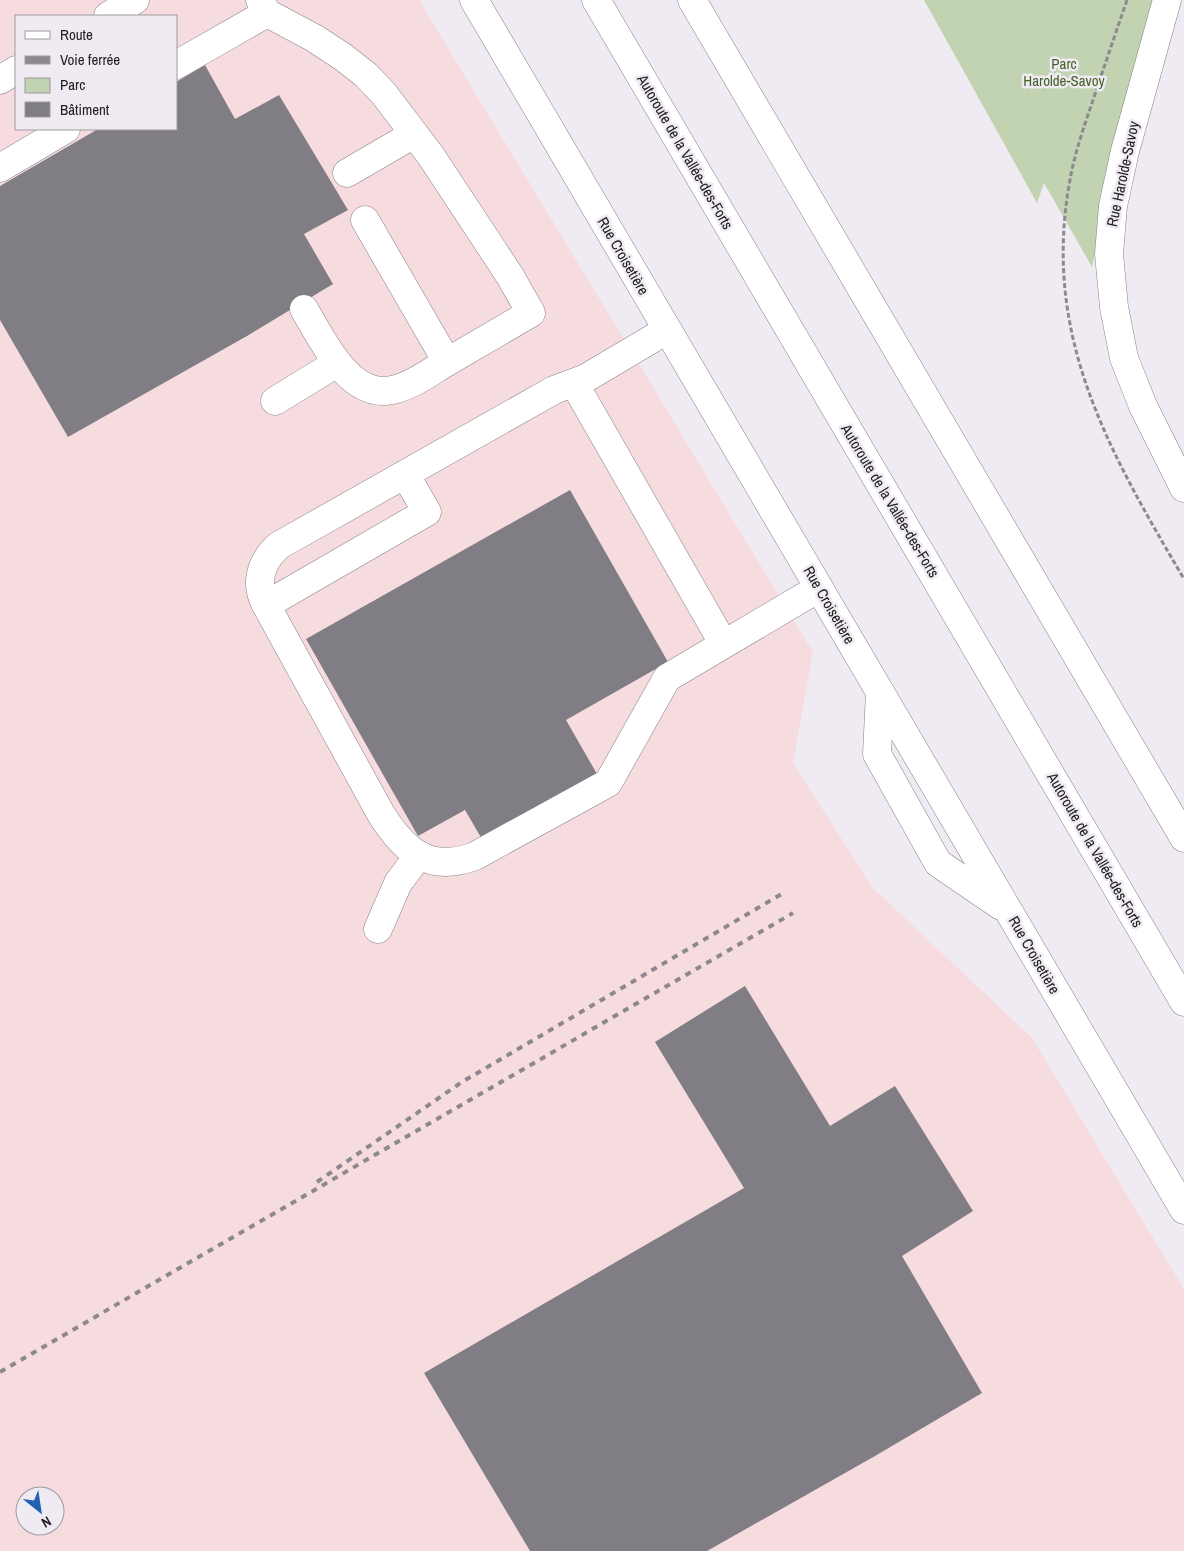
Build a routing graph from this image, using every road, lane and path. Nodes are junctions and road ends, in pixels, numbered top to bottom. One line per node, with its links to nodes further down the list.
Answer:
1 (135, 0): 7 (main road)
2 (474, 0): 17 (main road, Rue Croisetière)
3 (596, 0): 32 (main road, Autoroute de la Vallée-des-Forts)
4 (692, 0): 28 (main road)
5 (1167, 0): 23 (main road, Rue Harolde-Savoy)
6 (263, 6): 8 (main road); 12 (main road)
7 (110, 15)
8 (178, 64)
9 (15, 71): 10 (main road)
10 (0, 80)
11 (64, 130): 13 (main road)
12 (414, 134): 14 (main road); 18 (main road)
13 (0, 168)
14 (347, 173)
15 (365, 220): 18 (main road)
16 (304, 309): 19 (main road)
17 (667, 330): 20 (main road); 24 (main road, Rue Croisetière)
18 (447, 362): 19 (main road)
19 (337, 363): 21 (main road)
20 (574, 383): 22 (main road); 26 (main road)
21 (275, 401)
22 (405, 474): 25 (main road); 25 (main road)
23 (1184, 488)
24 (819, 588): 26 (main road); 27 (main road, Rue Croisetière)
25 (266, 605): 29 (main road)
26 (723, 643): 29 (main road)
27 (880, 692): 30 (main road, Rue Croisetière); 30 (main road)
28 (1184, 838)
29 (419, 855): 31 (main road)
30 (1008, 911): 33 (main road, Rue Croisetière)
31 (378, 929)
32 (1184, 1002)
33 (1184, 1210)

